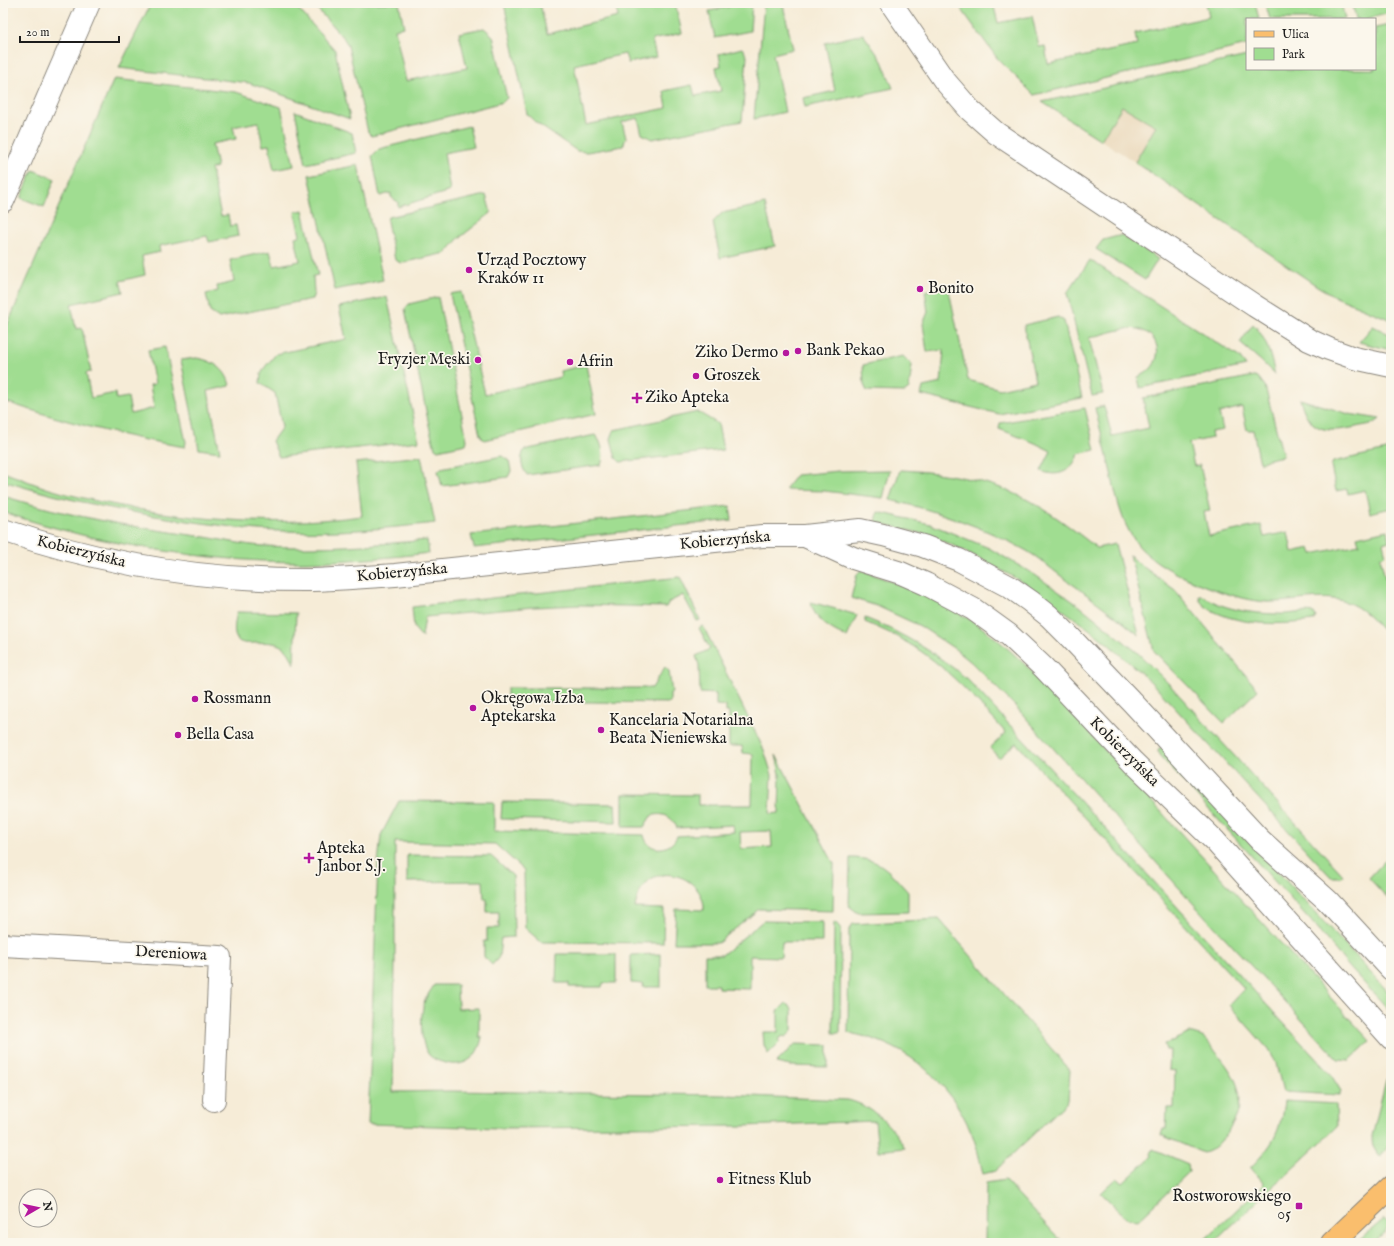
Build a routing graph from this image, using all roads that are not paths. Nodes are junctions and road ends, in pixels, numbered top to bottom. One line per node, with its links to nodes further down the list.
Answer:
1 (89, 3): 3 (street)
2 (891, 3): 4 (street)
3 (3, 201)
4 (1391, 366)
5 (3, 530): 6 (street, Kobierzyńska)
6 (805, 536): 8 (street, Kobierzyńska); 9 (street, Kobierzyńska)
7 (3, 945): 10 (street, Dereniowa)
8 (1391, 969)
9 (1391, 1038)
10 (214, 1100)
11 (1391, 1187): 12 (main road)
12 (1332, 1243)

